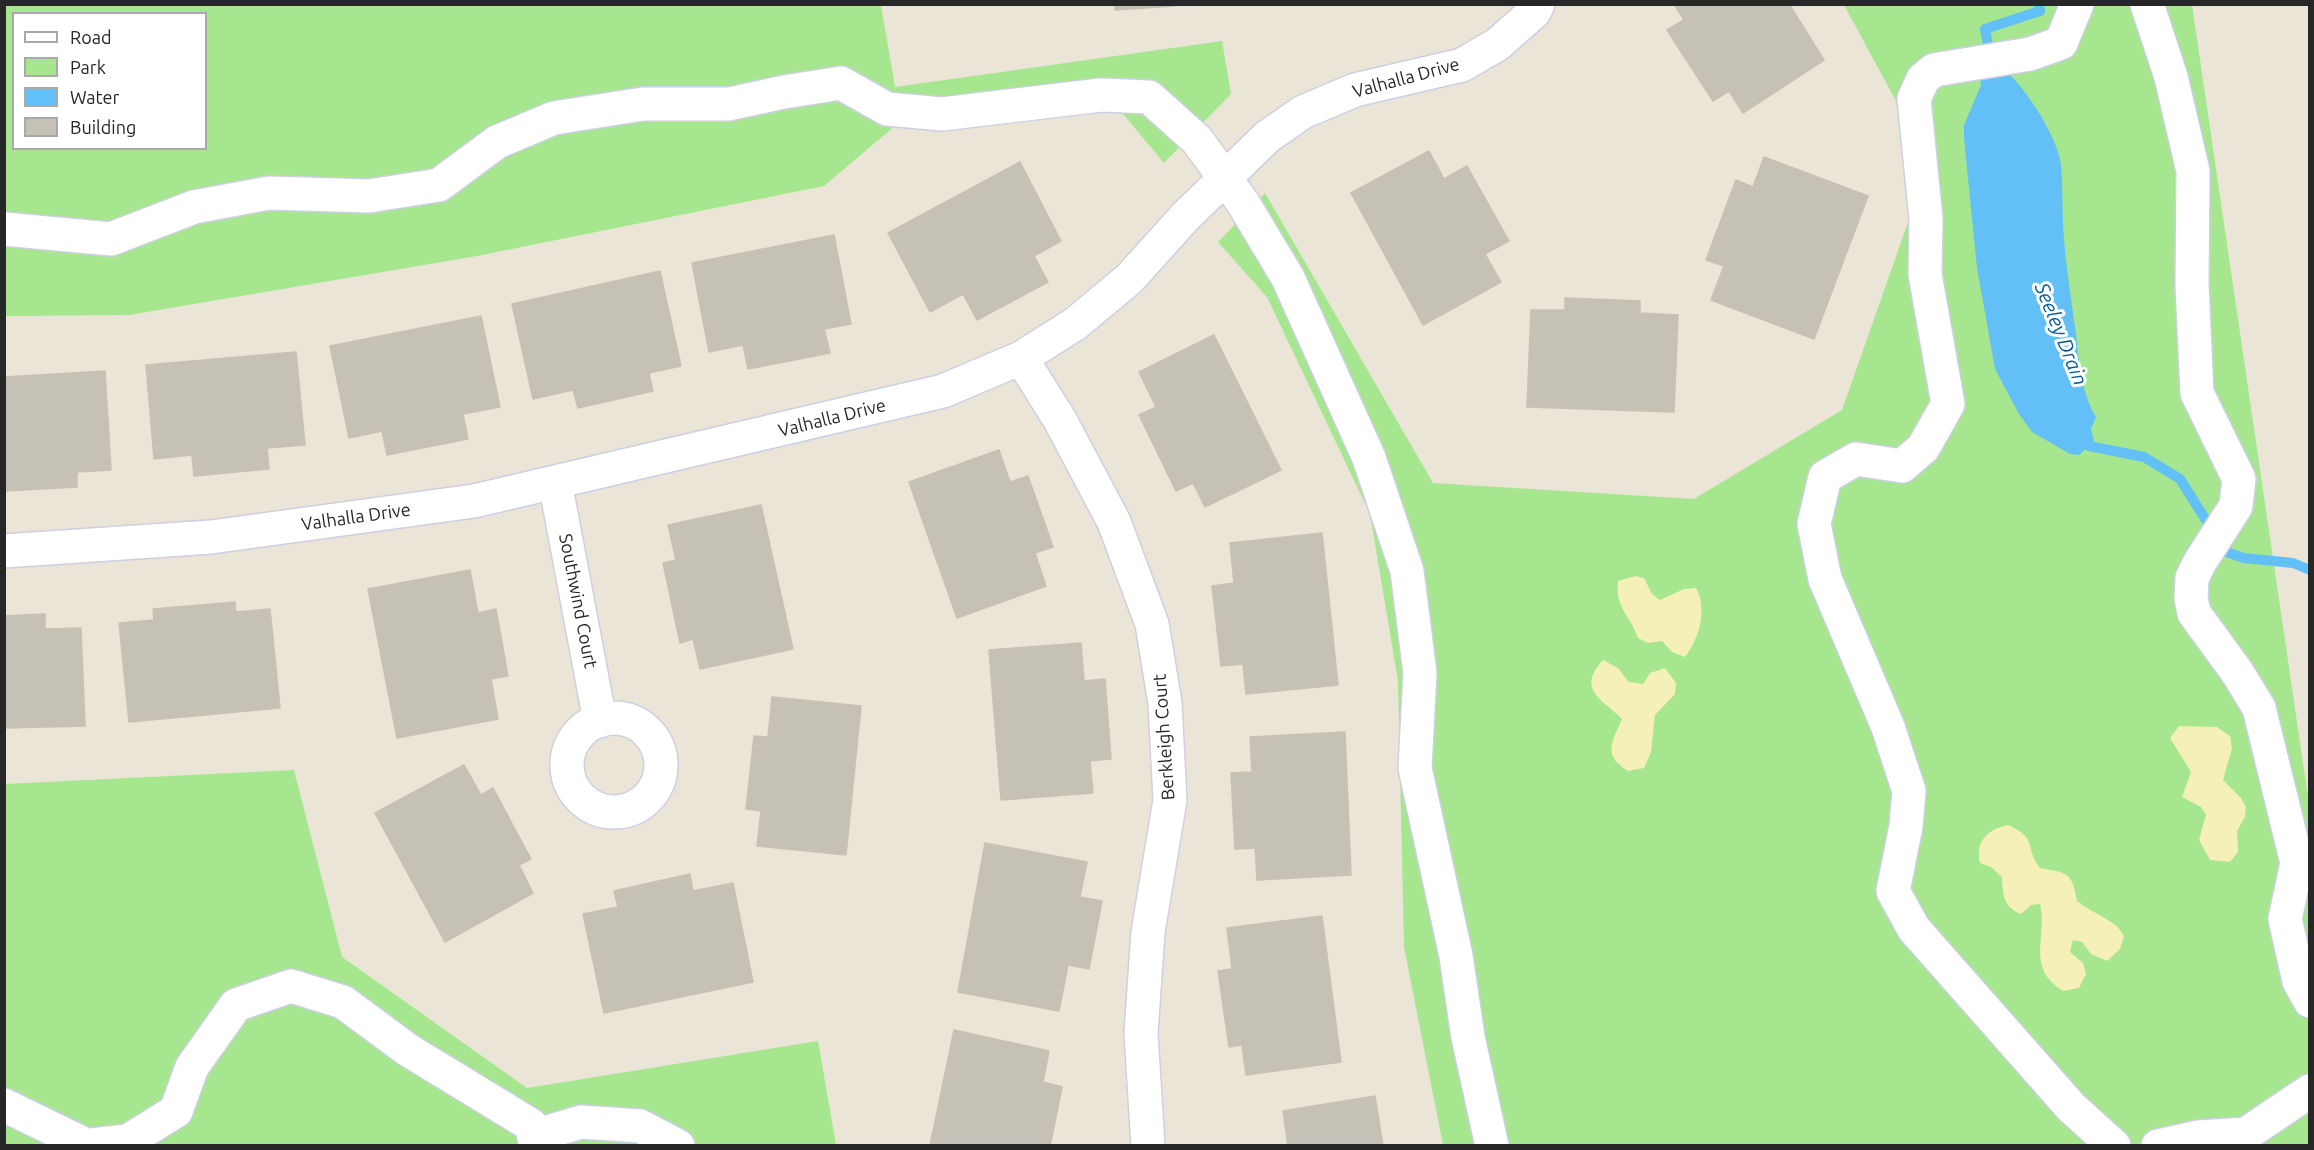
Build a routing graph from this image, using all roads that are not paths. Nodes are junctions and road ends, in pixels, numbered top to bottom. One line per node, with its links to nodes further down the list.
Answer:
1 (1538, 4): 4 (street, Valhalla Drive)
2 (2077, 4): 18 (street)
3 (2147, 4): 10 (street)
4 (1224, 177): 5 (street); 6 (street, Valhalla Drive); 17 (street)
5 (4, 229)
6 (1021, 358): 7 (street, Valhalla Drive); 16 (street, Berkleigh Court)
7 (555, 482): 8 (street, Valhalla Drive); 9 (street, Southwind Court)
8 (4, 551)
9 (600, 721)
10 (2310, 1001)
11 (2310, 1090): 19 (street)
12 (4, 1104): 14 (street)
13 (535, 1141): 14 (street); 15 (street)
14 (85, 1145)
15 (678, 1146)
16 (1148, 1146)
17 (1492, 1146)
18 (2114, 1146)
19 (2158, 1146)

